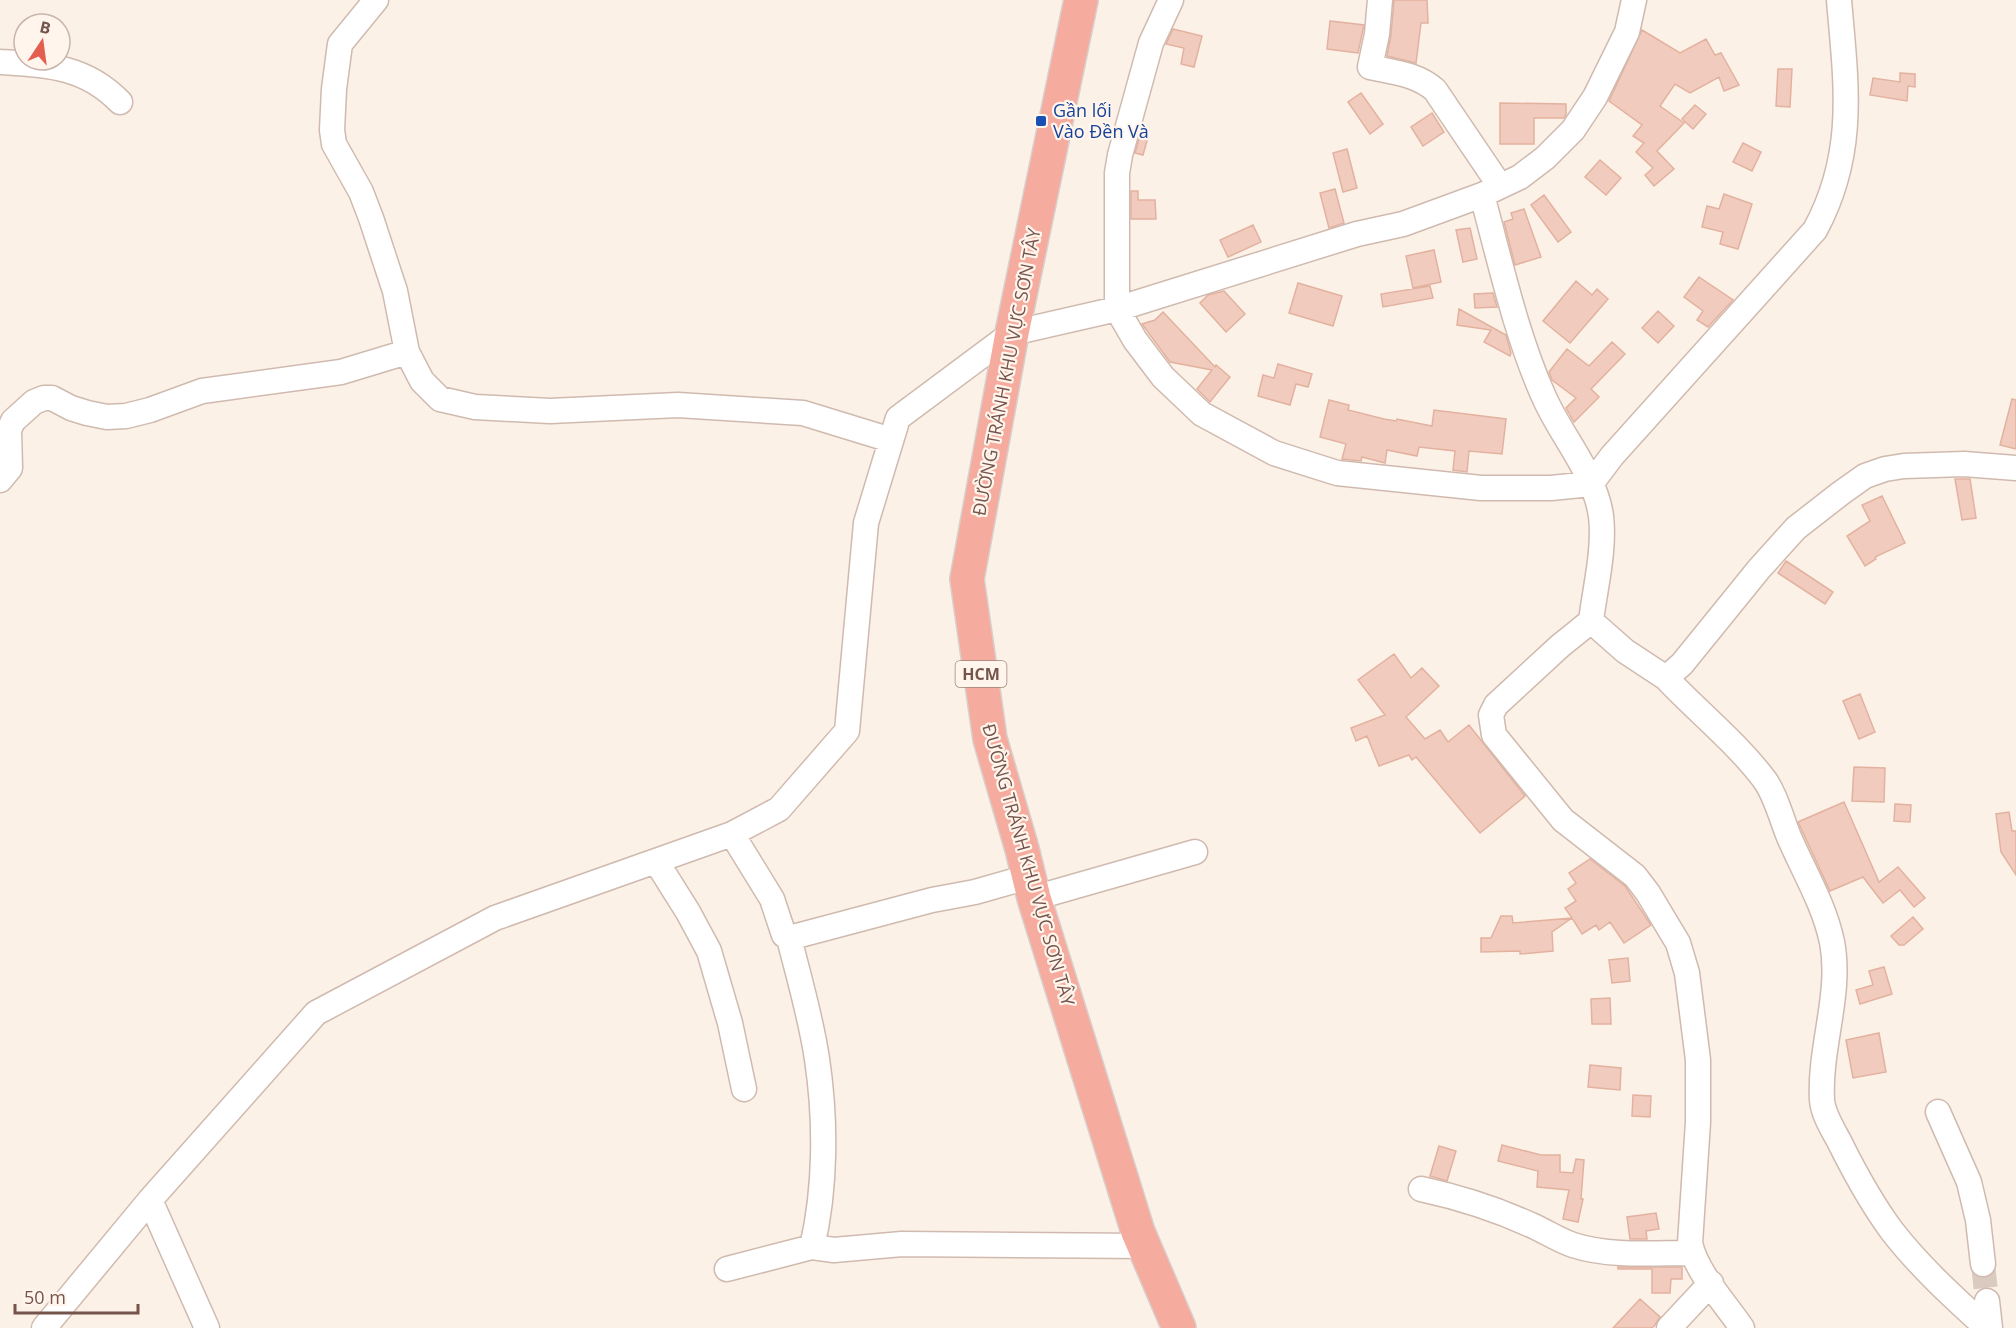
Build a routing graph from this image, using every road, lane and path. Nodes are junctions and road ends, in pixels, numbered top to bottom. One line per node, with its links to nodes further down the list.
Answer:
1 (376, 0): 12 (street)
2 (1082, 0): 11 (highway, ĐƯỜNG TRÁNH KHU VỰC SƠN TÂY / HCM)
3 (1171, 0): 10 (street)
4 (1380, 0): 9 (street)
5 (1634, 0): 9 (street)
6 (1839, 0): 16 (street)
7 (0, 62): 8 (street)
8 (120, 102)
9 (1491, 191): 10 (street); 16 (street)
10 (1117, 309): 11 (street); 16 (street)
11 (1012, 333): 13 (street); 22 (highway, ĐƯỜNG TRÁNH KHU VỰC SƠN TÂY / HCM)
12 (407, 352): 13 (street); 15 (street)
13 (891, 440): 19 (street)
14 (2016, 468): 18 (street)
15 (0, 480)
16 (1591, 484): 17 (street)
17 (1591, 621): 18 (street); 30 (street)
18 (1666, 678): 40 (street)
19 (732, 834): 21 (street); 23 (street)
20 (1195, 852): 22 (street)
21 (656, 861): 24 (street); 27 (street)
22 (1031, 888): 23 (street); 28 (highway, ĐƯỜNG TRÁNH KHU VỰC SƠN TÂY / HCM)
23 (789, 938): 29 (street)
24 (744, 1089)
25 (1938, 1112): 31 (street)
26 (1421, 1189): 30 (street)
27 (150, 1200): 35 (street); 36 (street)
28 (1145, 1246): 29 (street); 37 (highway, ĐƯỜNG TRÁNH KHU VỰC SƠN TÂY / HCM)
29 (812, 1247): 32 (street)
30 (1692, 1253): 33 (street)
31 (1983, 1264)
32 (727, 1269)
33 (1711, 1283): 38 (street); 39 (street)
34 (1988, 1301): 40 (street)
35 (44, 1328)
36 (207, 1328)
37 (1179, 1328)
38 (1670, 1328)
39 (1742, 1328)
40 (1989, 1328)

